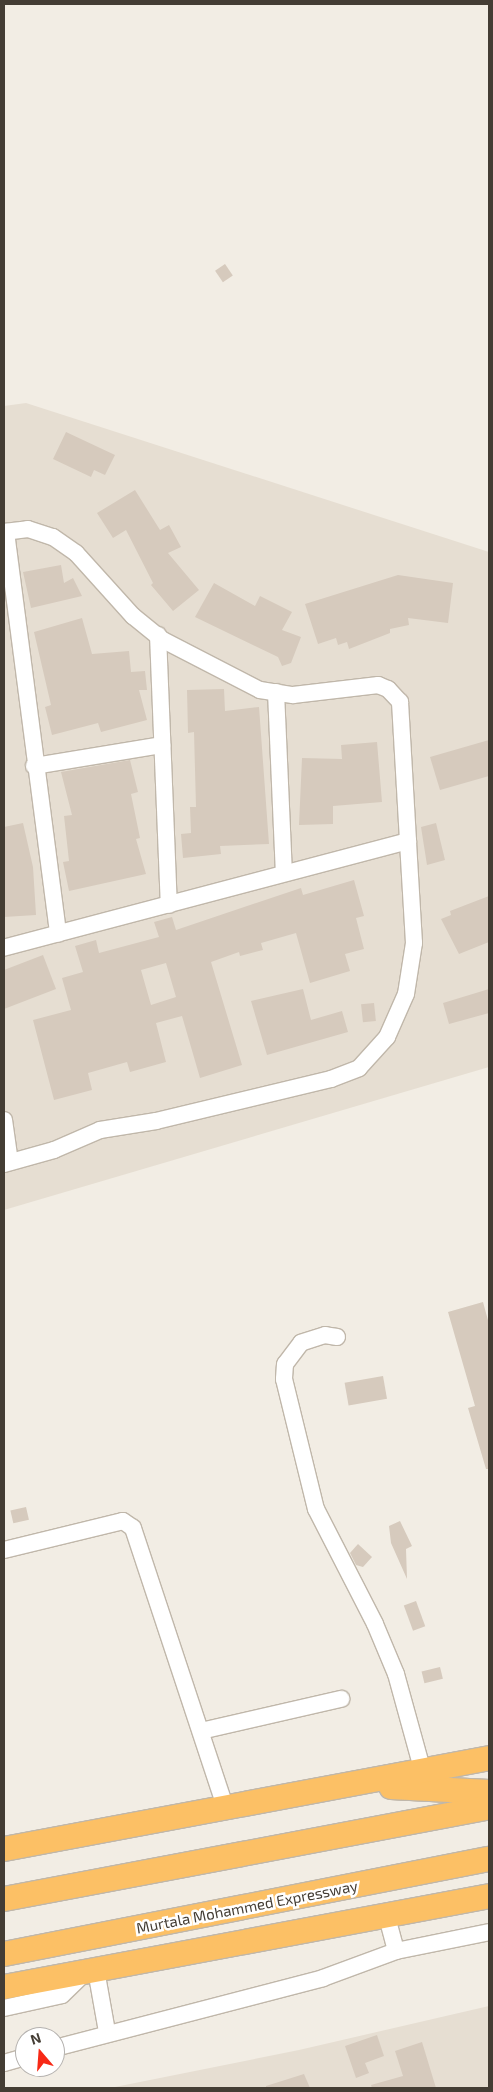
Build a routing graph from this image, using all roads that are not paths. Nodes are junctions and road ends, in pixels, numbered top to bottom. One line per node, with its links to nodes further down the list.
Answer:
1 (5, 532): 2 (street); 5 (street)
2 (158, 635): 3 (street); 4 (street)
3 (276, 692): 6 (street); 7 (street)
4 (162, 745): 5 (street); 8 (street)
5 (34, 766): 9 (street)
6 (408, 842): 7 (street); 12 (street)
7 (284, 873): 8 (street)
8 (169, 905): 9 (street)
9 (58, 934): 10 (street)
10 (4, 948)
11 (4, 1120): 12 (street)
12 (7, 1163)
13 (337, 1337): 18 (street)
14 (4, 1550): 16 (street)
15 (341, 1699): 16 (street)
16 (201, 1730): 22 (street)
17 (489, 1758): 18 (highway)
18 (423, 1772): 19 (highway)
19 (355, 1785): 20 (highway); 22 (highway)
20 (489, 1792)
21 (489, 1807): 26 (highway)
22 (226, 1809): 23 (highway)
23 (4, 1849)
24 (489, 1859): 29 (highway, Murtala Mohammed Expressway)
25 (489, 1896): 27 (highway)
26 (4, 1899)
27 (388, 1917): 30 (street); 33 (highway)
28 (489, 1932): 30 (street)
29 (59, 1944): 31 (highway, Murtala Mohammed Expressway); 32 (highway)
30 (396, 1951): 36 (street)
31 (4, 1954)
32 (4, 1963)
33 (91, 1971): 34 (highway); 35 (street); 36 (street)
34 (4, 1987)
35 (4, 2008)
36 (107, 2032): 37 (street)
37 (65, 2045)

